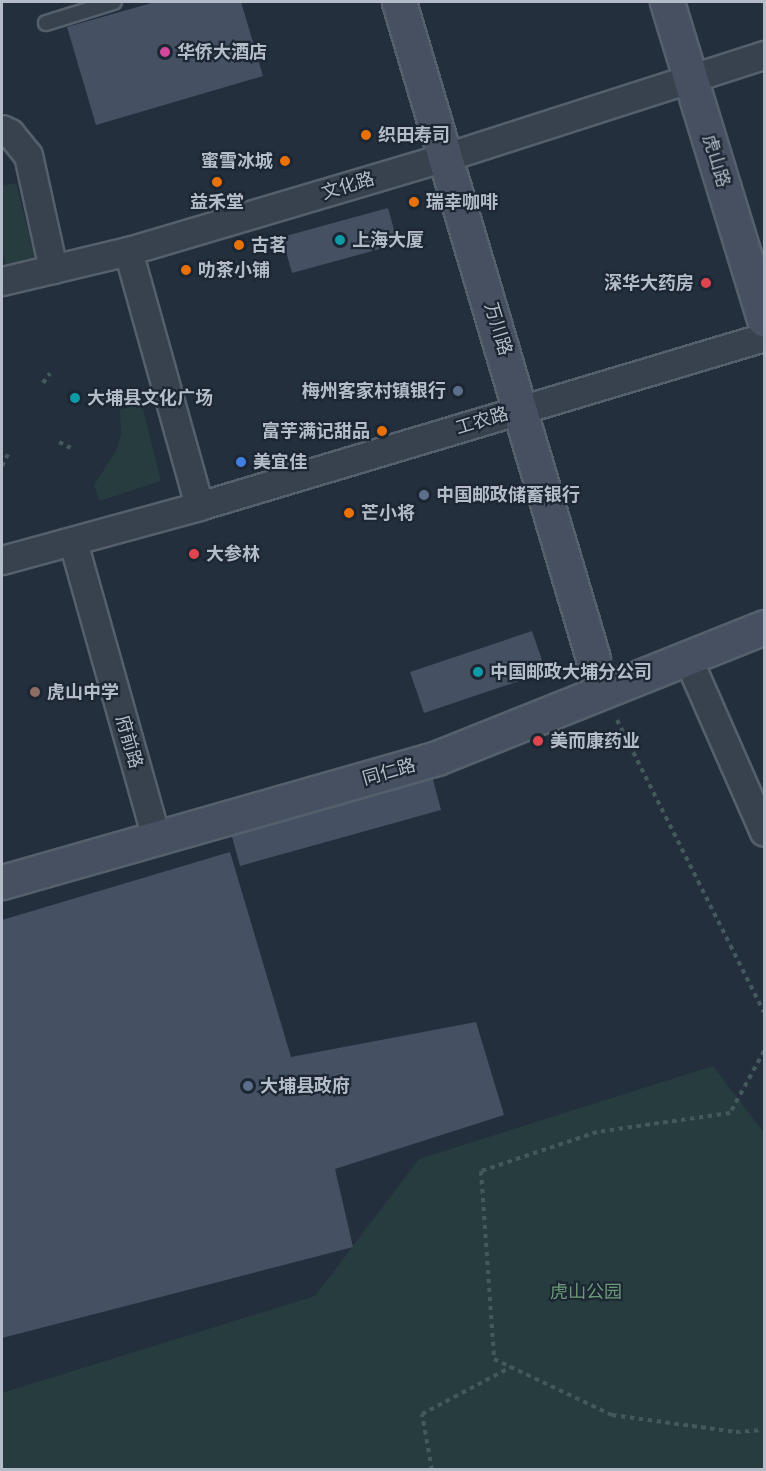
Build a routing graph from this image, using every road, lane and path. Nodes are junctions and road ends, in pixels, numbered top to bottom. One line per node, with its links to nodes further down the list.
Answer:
1 (114, 2): 4 (lane)
2 (399, 2): 8 (main road, 万川路)
3 (667, 2): 6 (main road, 虎山路)
4 (46, 23)
5 (765, 55): 6 (street, 文化路)
6 (690, 76): 8 (street, 文化路); 12 (main road, 虎山路)
7 (2, 129): 10 (street)
8 (446, 157): 9 (street, 文化路); 18 (main road, 万川路)
9 (128, 251): 10 (street, 文化路); 23 (street)
10 (53, 268): 11 (street, 文化路)
11 (2, 281)
12 (765, 320)
13 (765, 337): 18 (street, 工农路)
14 (50, 373): 15 (path)
15 (43, 383)
16 (115, 396): 17 (path)
17 (101, 400)
18 (522, 409): 23 (street, 工农路); 27 (main road, 万川路)
19 (59, 442): 20 (path)
20 (71, 448)
21 (8, 454): 22 (path)
22 (2, 466)
23 (199, 506): 24 (street, 工农路)
24 (73, 542): 25 (street, 工农路); 31 (street, 府前路)
25 (2, 560)
26 (765, 627): 31 (main road, 同仁路)
27 (593, 658)
28 (695, 675): 30 (street)
29 (617, 720): 33 (path)
30 (765, 832)
31 (156, 838): 32 (main road, 同仁路)
32 (2, 882)
33 (765, 1012)
34 (765, 1051): 35 (path)
35 (511, 1367): 36 (path); 37 (path)
36 (765, 1430)
37 (432, 1470)

